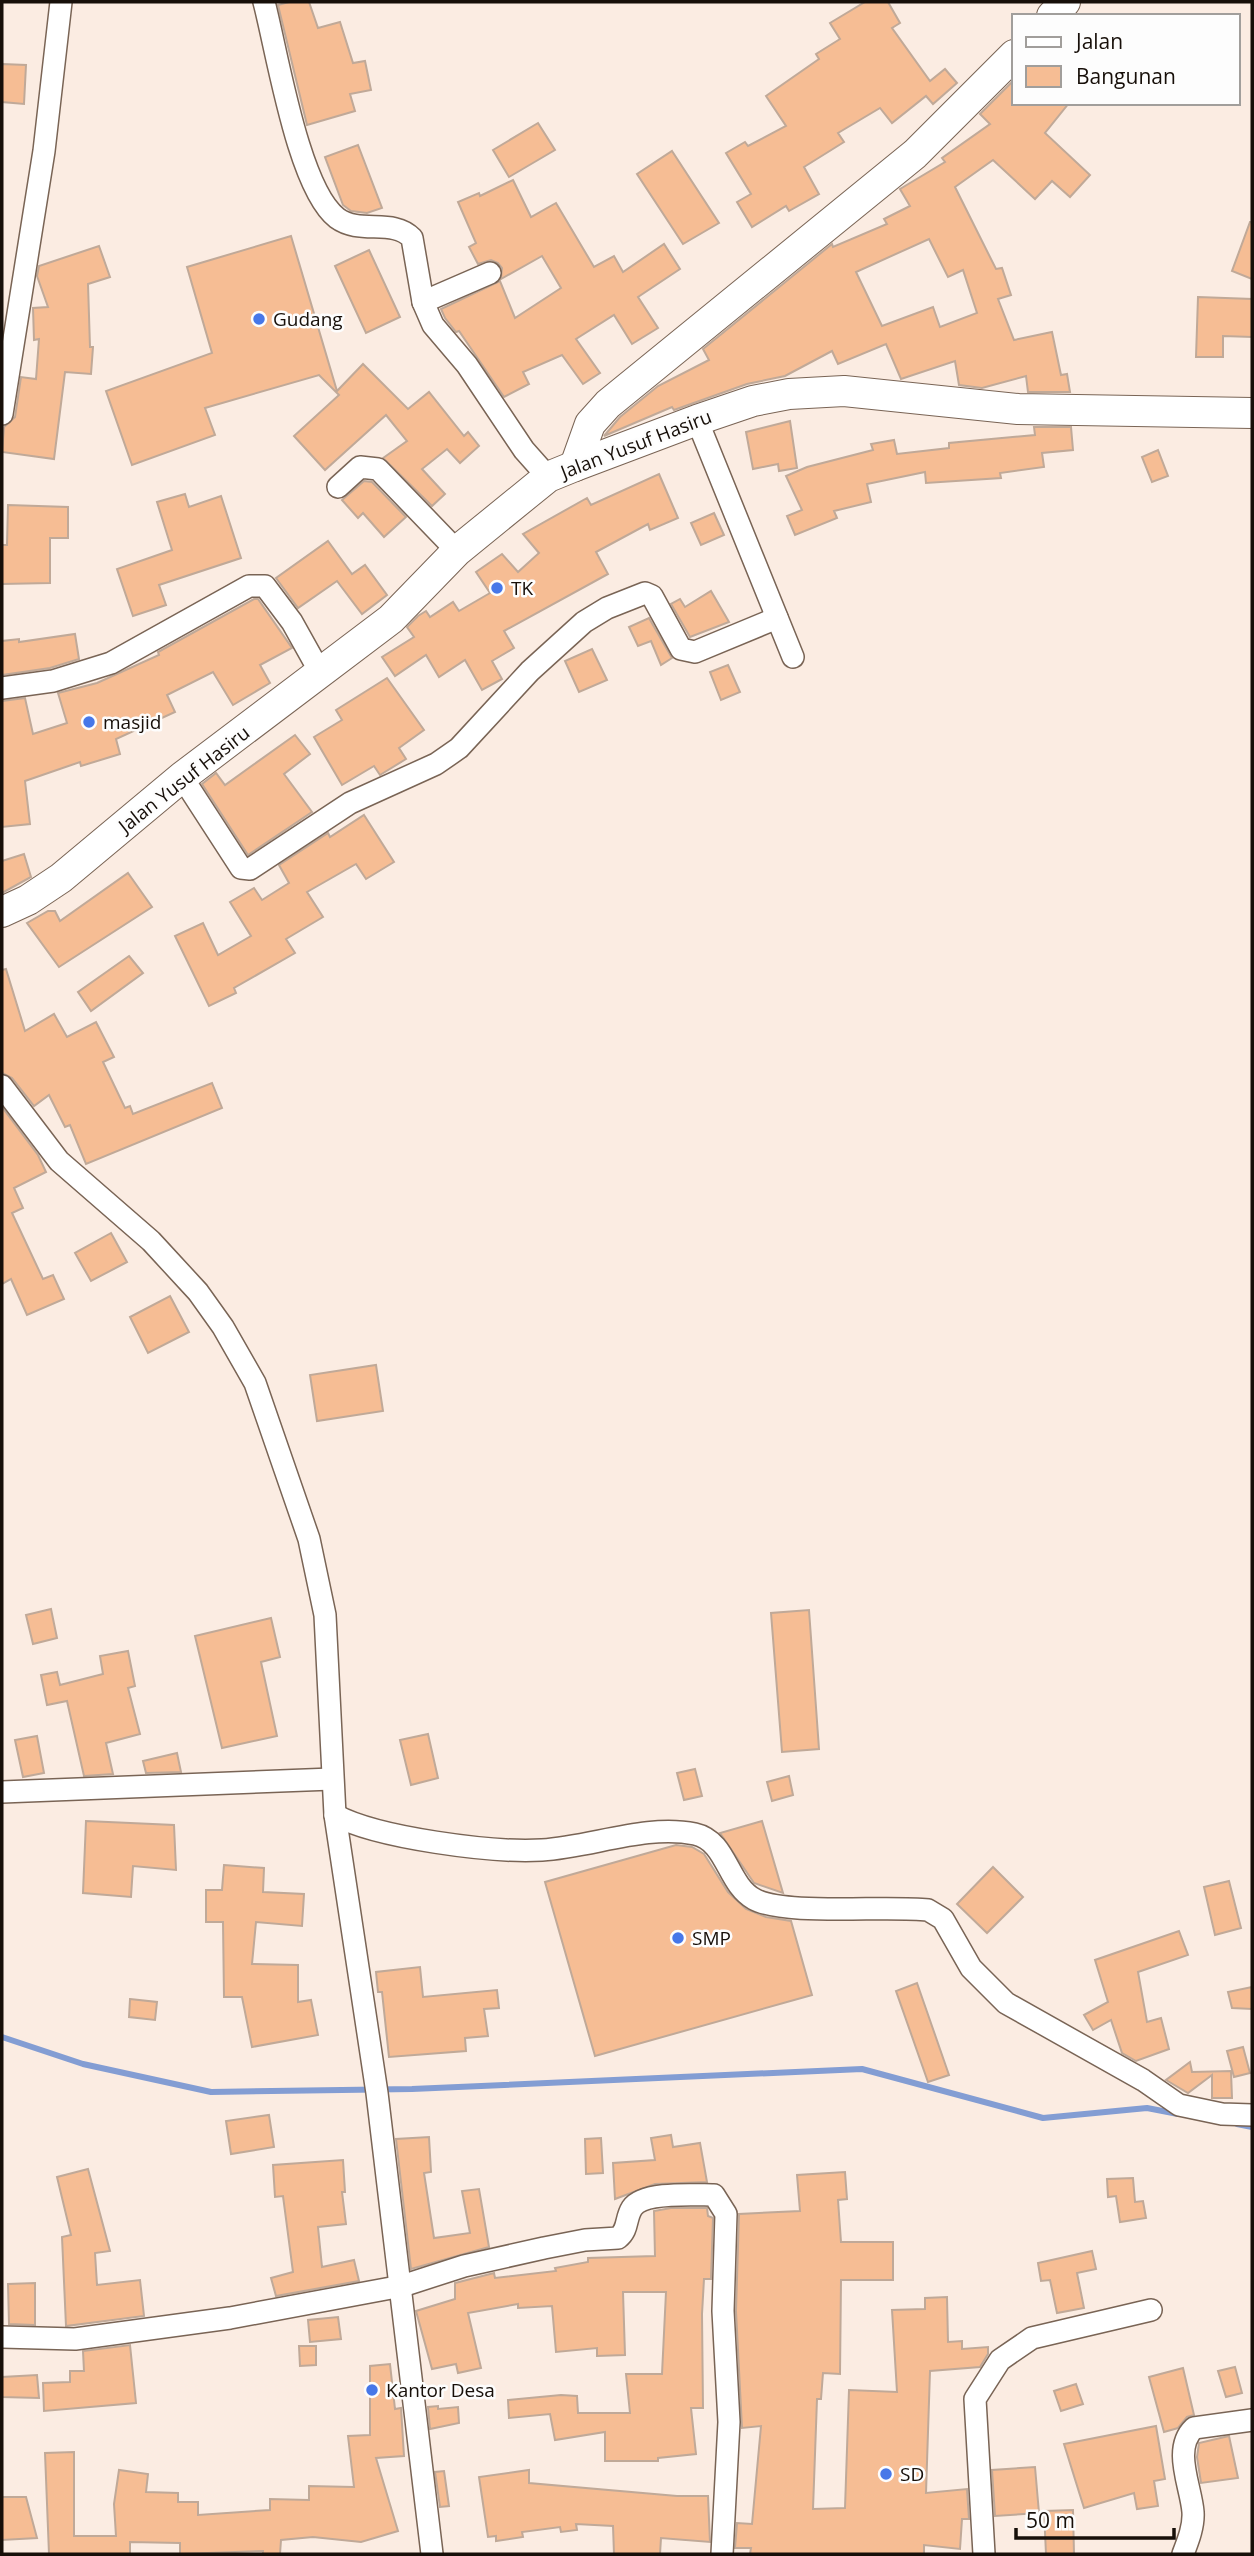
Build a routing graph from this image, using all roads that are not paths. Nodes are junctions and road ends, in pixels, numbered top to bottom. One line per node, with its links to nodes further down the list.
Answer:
1 (61, 2): 7 (street)
2 (264, 2): 5 (street)
3 (1012, 57): 9 (main road)
4 (489, 273): 5 (street)
5 (423, 302): 9 (street)
6 (1252, 413): 8 (main road, Jalan Yusuf Hasiru)
7 (2, 414)
8 (697, 420): 9 (main road, Jalan Yusuf Hasiru); 12 (street)
9 (561, 472): 11 (main road, Jalan Yusuf Hasiru)
10 (338, 487): 11 (street)
11 (457, 551): 14 (main road, Jalan Yusuf Hasiru)
12 (777, 618): 13 (street); 16 (street)
13 (793, 657)
14 (321, 674): 15 (street); 16 (main road, Jalan Yusuf Hasiru)
15 (2, 688)
16 (183, 777): 17 (main road, Jalan Yusuf Hasiru)
17 (2, 912)
18 (2, 1086): 19 (street)
19 (332, 1779): 20 (street); 21 (street)
20 (2, 1792)
21 (335, 1815): 22 (street); 23 (street)
22 (1252, 2115)
23 (402, 2286): 25 (street); 27 (street); 28 (street)
24 (1151, 2310): 29 (street)
25 (2, 2337)
26 (1252, 2420): 30 (street)
27 (432, 2554)
28 (722, 2554)
29 (984, 2554)
30 (1183, 2554)

